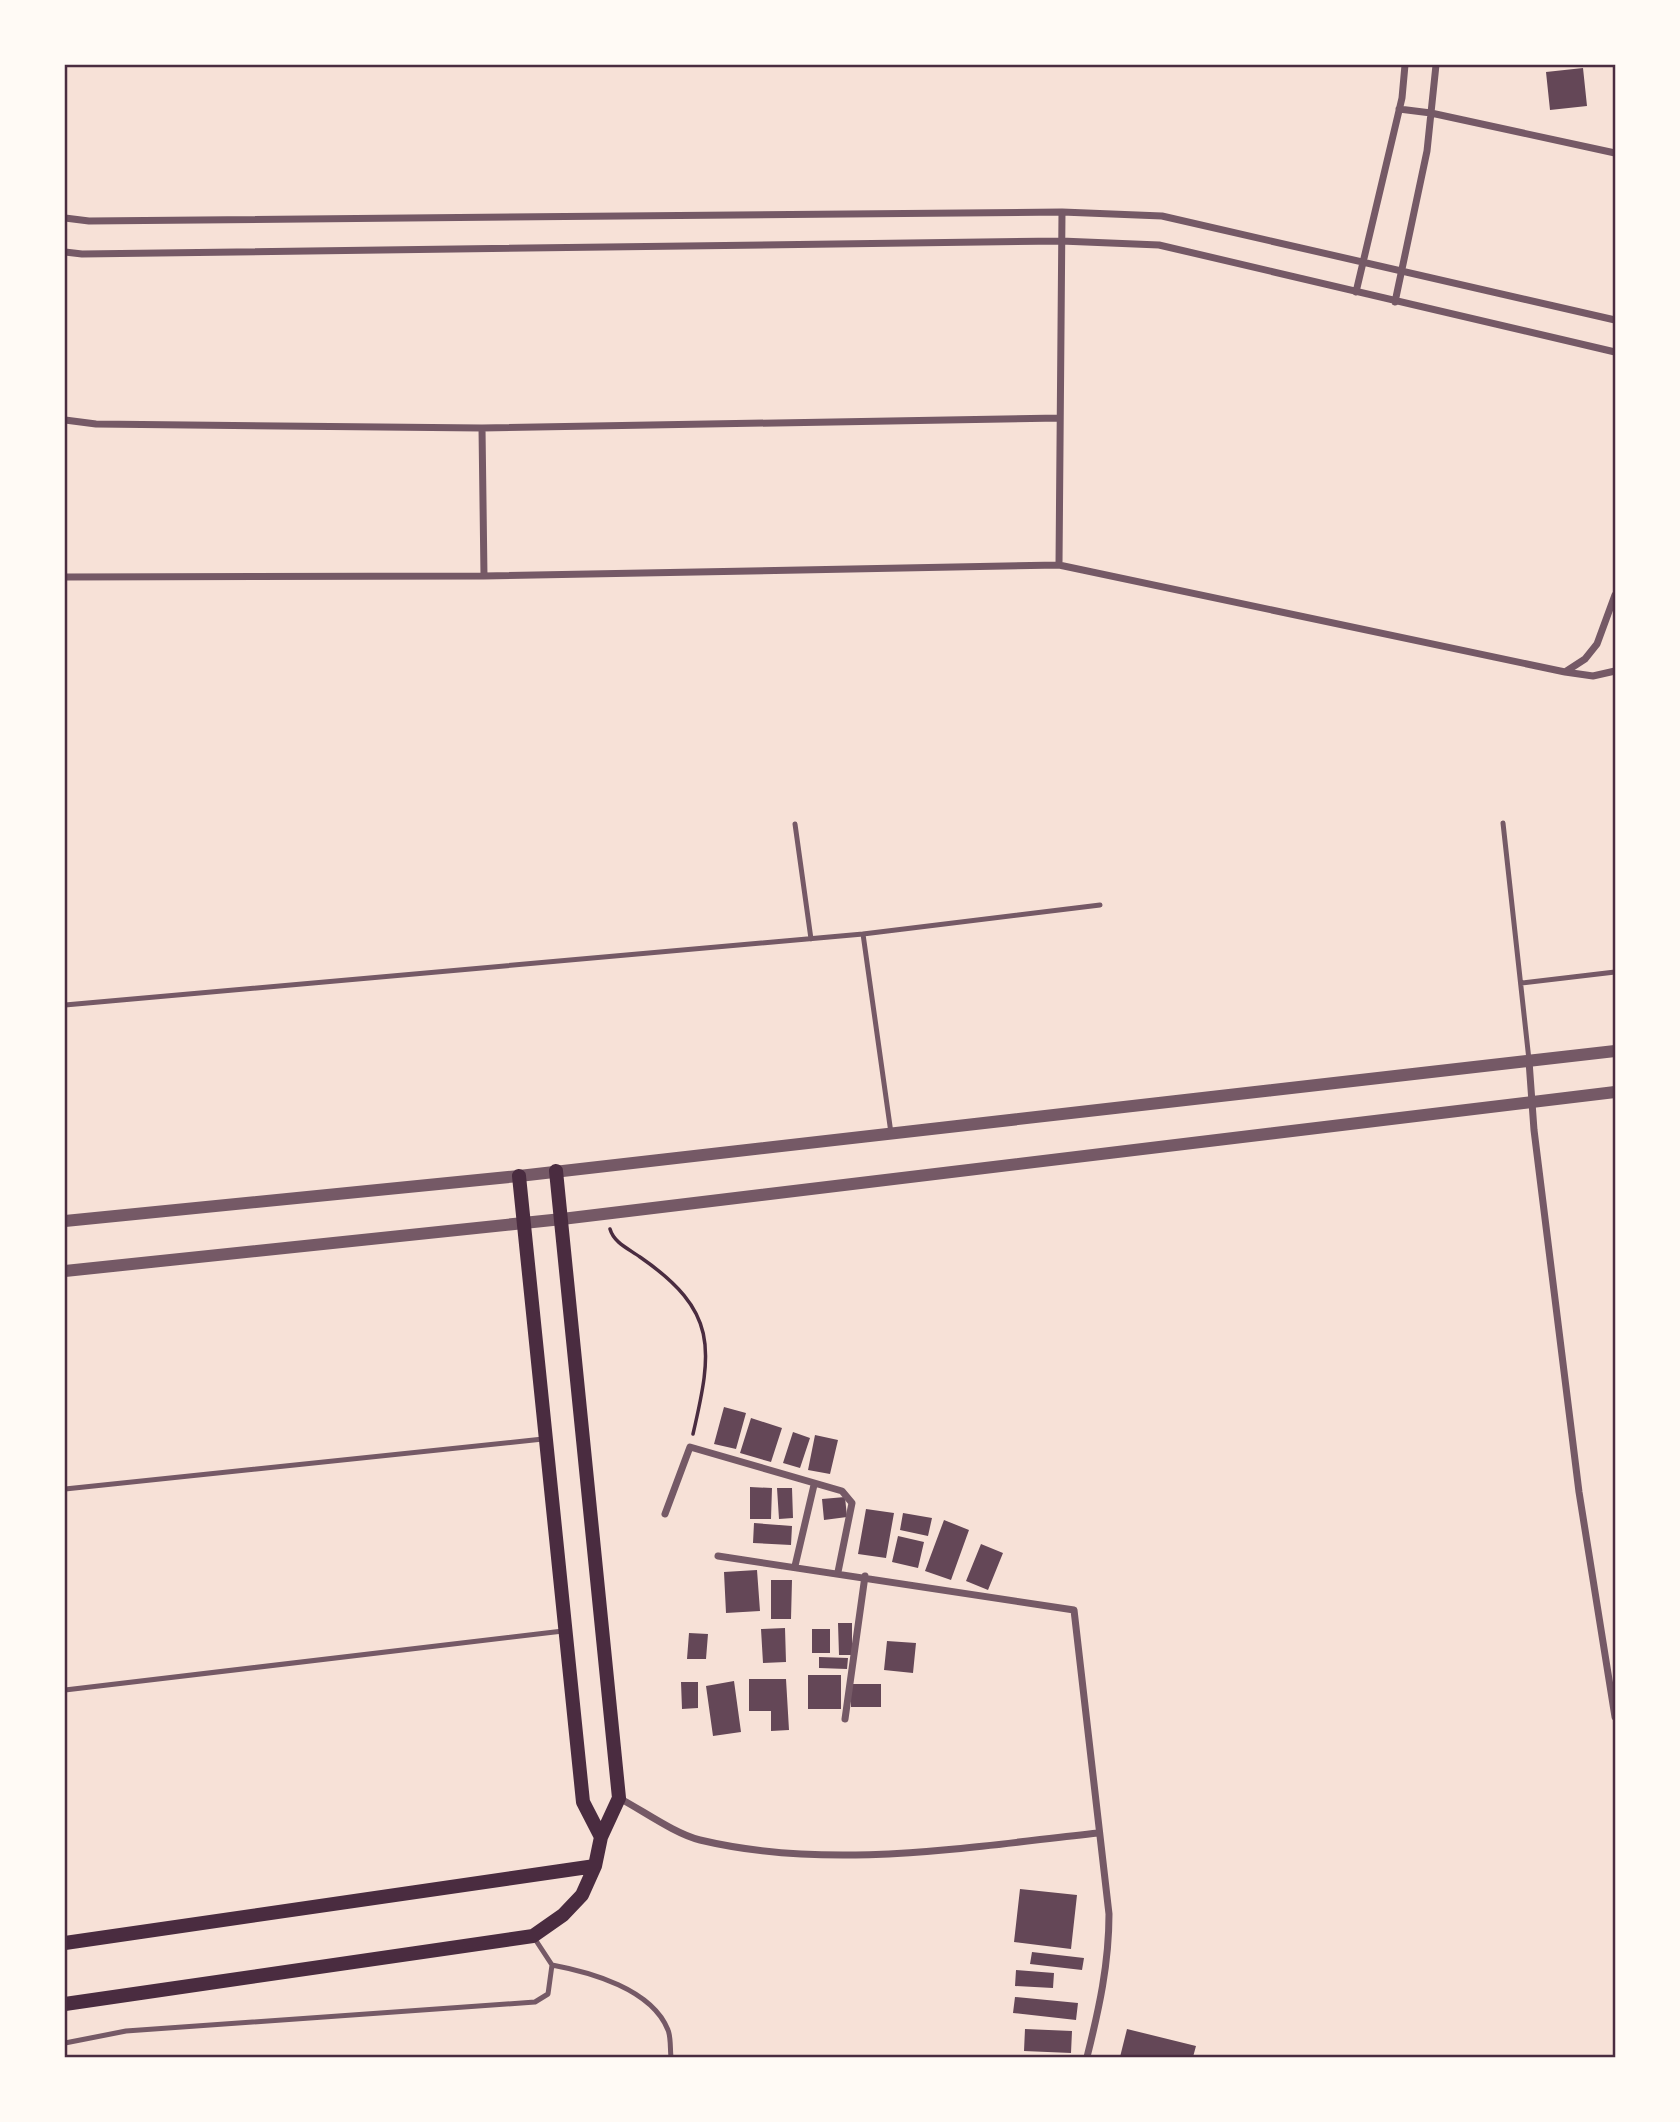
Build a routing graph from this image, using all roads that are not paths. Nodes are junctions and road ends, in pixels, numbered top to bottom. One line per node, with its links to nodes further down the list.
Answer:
1 (1405, 65): 3 (street)
2 (1436, 65): 4 (street)
3 (1399, 109): 4 (street); 10 (street)
4 (1432, 113): 5 (street); 11 (street)
5 (1615, 153)
6 (1062, 212): 7 (street); 8 (street); 10 (street)
7 (65, 218)
8 (1061, 241): 9 (street); 12 (street); 16 (street)
9 (65, 251)
10 (1363, 261): 11 (street); 12 (street)
11 (1402, 269): 13 (street); 14 (street)
12 (1356, 292): 13 (street)
13 (1395, 302): 15 (street)
14 (1615, 320)
15 (1615, 352)
16 (1060, 418): 18 (street); 19 (street)
17 (65, 420): 18 (street)
18 (482, 429): 20 (street)
19 (1059, 565): 20 (street); 24 (street)
20 (484, 576): 21 (street)
21 (65, 577)
22 (1615, 592): 24 (street)
23 (1615, 671): 24 (street)
24 (1565, 672)
25 (1503, 823): 31 (lane)
26 (795, 824): 29 (lane)
27 (1100, 905): 28 (lane)
28 (863, 934): 29 (lane); 37 (lane)
29 (811, 939): 32 (lane)
30 (1615, 972): 31 (lane)
31 (1521, 983): 34 (lane)
32 (65, 1005)
33 (1615, 1051): 34 (street)
34 (1529, 1061): 36 (street); 37 (street)
35 (1615, 1092): 36 (street)
36 (1532, 1102): 40 (street); 54 (street)
37 (891, 1133): 38 (street)
38 (556, 1171): 39 (street); 40 (main road)
39 (519, 1175): 41 (street); 42 (main road)
40 (562, 1219): 42 (street); 56 (main road)
41 (65, 1222)
42 (524, 1222): 43 (street); 44 (main road)
43 (65, 1271)
44 (546, 1439): 46 (lane); 52 (main road)
45 (814, 1485): 47 (street); 49 (street); 50 (street)
46 (65, 1489)
47 (665, 1514)
48 (718, 1556): 49 (street)
49 (795, 1566): 50 (street)
50 (838, 1572): 51 (street)
51 (865, 1576): 55 (street); 57 (street)
52 (566, 1631): 53 (lane); 58 (main road)
53 (65, 1690)
54 (1615, 1717)
55 (845, 1718)
56 (620, 1798): 57 (street); 58 (main road)
57 (1098, 1833): 66 (street)
58 (601, 1838): 59 (main road)
59 (595, 1866): 60 (main road); 61 (main road)
60 (533, 1936): 62 (lane); 63 (main road)
61 (65, 1943)
62 (552, 1965): 64 (lane); 65 (lane)
63 (65, 2004)
64 (65, 2043)
65 (671, 2057)
66 (1087, 2057)

